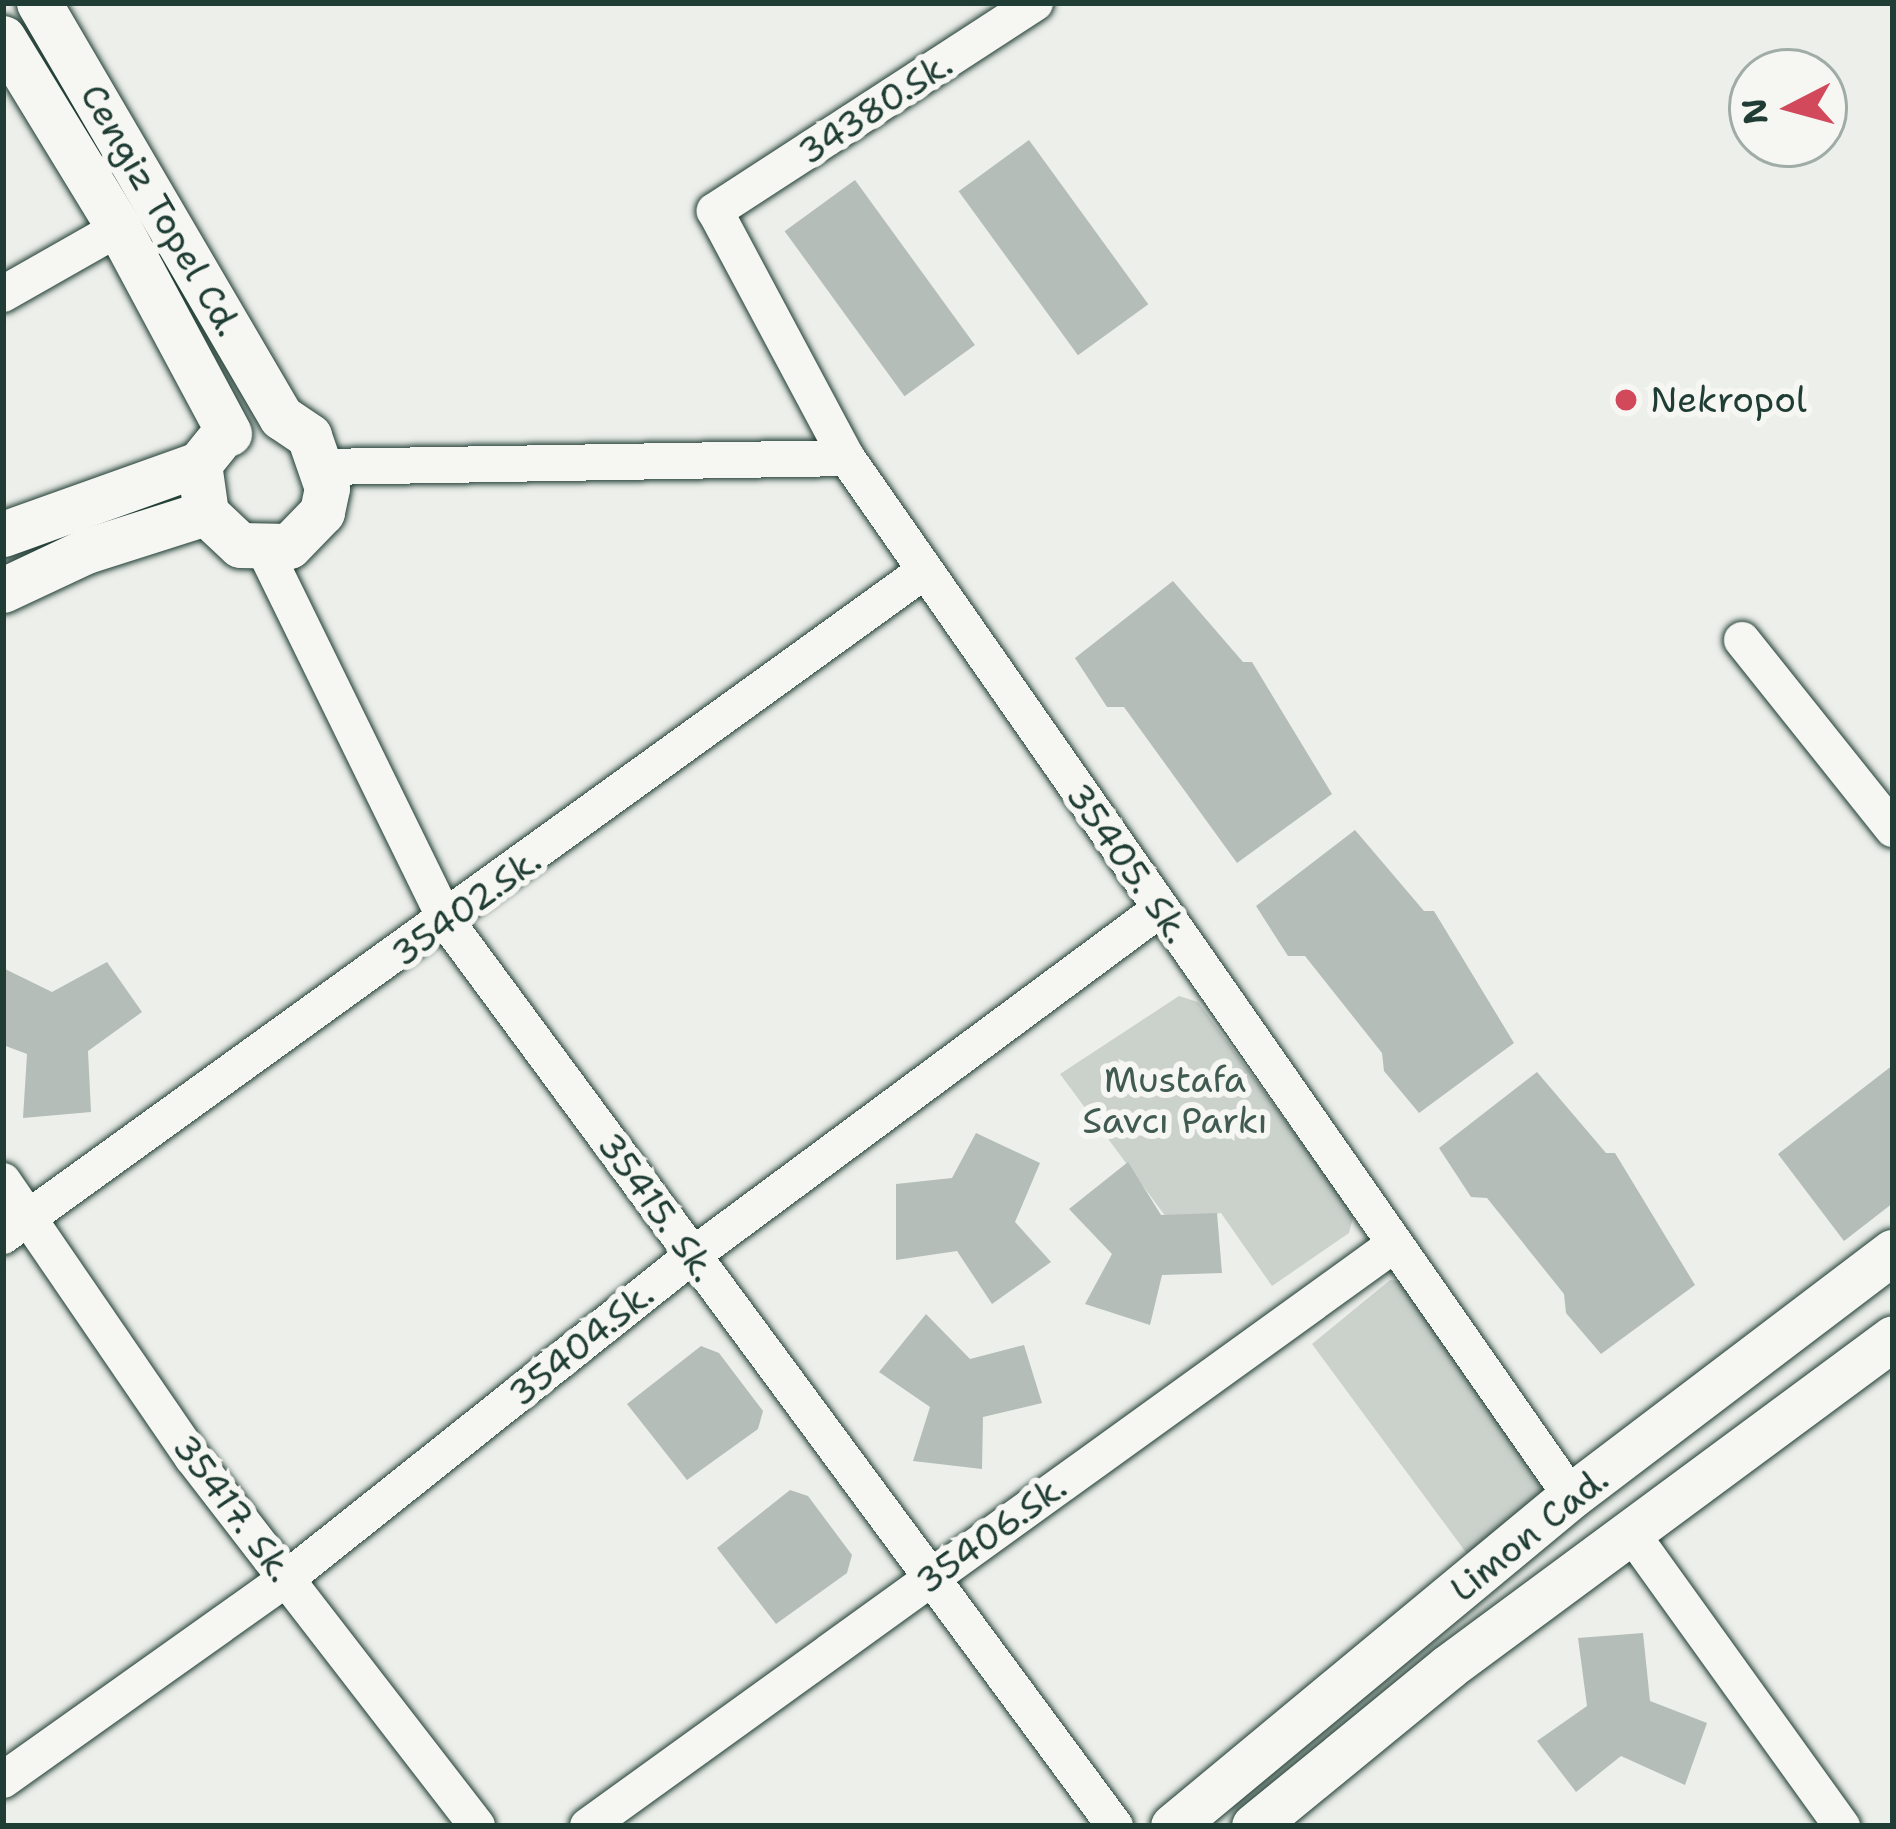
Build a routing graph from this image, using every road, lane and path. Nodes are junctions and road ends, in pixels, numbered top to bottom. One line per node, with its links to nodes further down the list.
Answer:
1 (40, 3): 7 (street, Cengiz Topel Cd.)
2 (1035, 3): 4 (street, 34380.Sk.)
3 (3, 38): 5 (street, Cengiz Topel Cd.)
4 (715, 211): 9 (street, 35405. Sk.)
5 (119, 229): 6 (street); 8 (street, Cengiz Topel Cd.)
6 (3, 294)
7 (281, 417): 8 (street); 10 (street)
8 (214, 448): 11 (street); 12 (street)
9 (847, 458): 10 (street); 14 (street, 35405. Sk.)
10 (323, 467): 13 (street)
11 (206, 513): 13 (street); 15 (street)
12 (3, 534)
13 (264, 549): 19 (street, 35415. Sk.)
14 (923, 572): 18 (street, 35405. Sk.); 19 (street, 35402.Sk.)
15 (3, 590)
16 (1742, 640): 17 (street)
17 (1893, 829)
18 (1160, 909): 22 (street, 35405. Sk.); 24 (street, 35404.Sk.)
19 (447, 922): 21 (street, 35402.Sk.); 24 (street, 35415. Sk.)
20 (3, 1180): 21 (street, 35417. Sk.)
21 (17, 1227): 29 (street, 35417. Sk.)
22 (1395, 1244): 26 (street, 35405. Sk.); 28 (street, 35406.Sk.)
23 (1893, 1252): 26 (street, Limon Cad.)
24 (693, 1255): 28 (street, 35415. Sk.); 29 (street, 35404.Sk.)
25 (1893, 1338): 27 (street, Limon Cad.)
26 (1571, 1496): 34 (street, Limon Cad.)
27 (1632, 1534): 35 (street, Limon Cad.); 36 (street)
28 (930, 1578): 32 (street, 35406.Sk.); 33 (street, 35415. Sk.)
29 (286, 1579): 30 (street, 35404.Sk.); 31 (street, 35417. Sk.)
30 (3, 1780)
31 (477, 1826)
32 (588, 1826)
33 (1115, 1826)
34 (1173, 1826)
35 (1254, 1826)
36 (1842, 1826)

